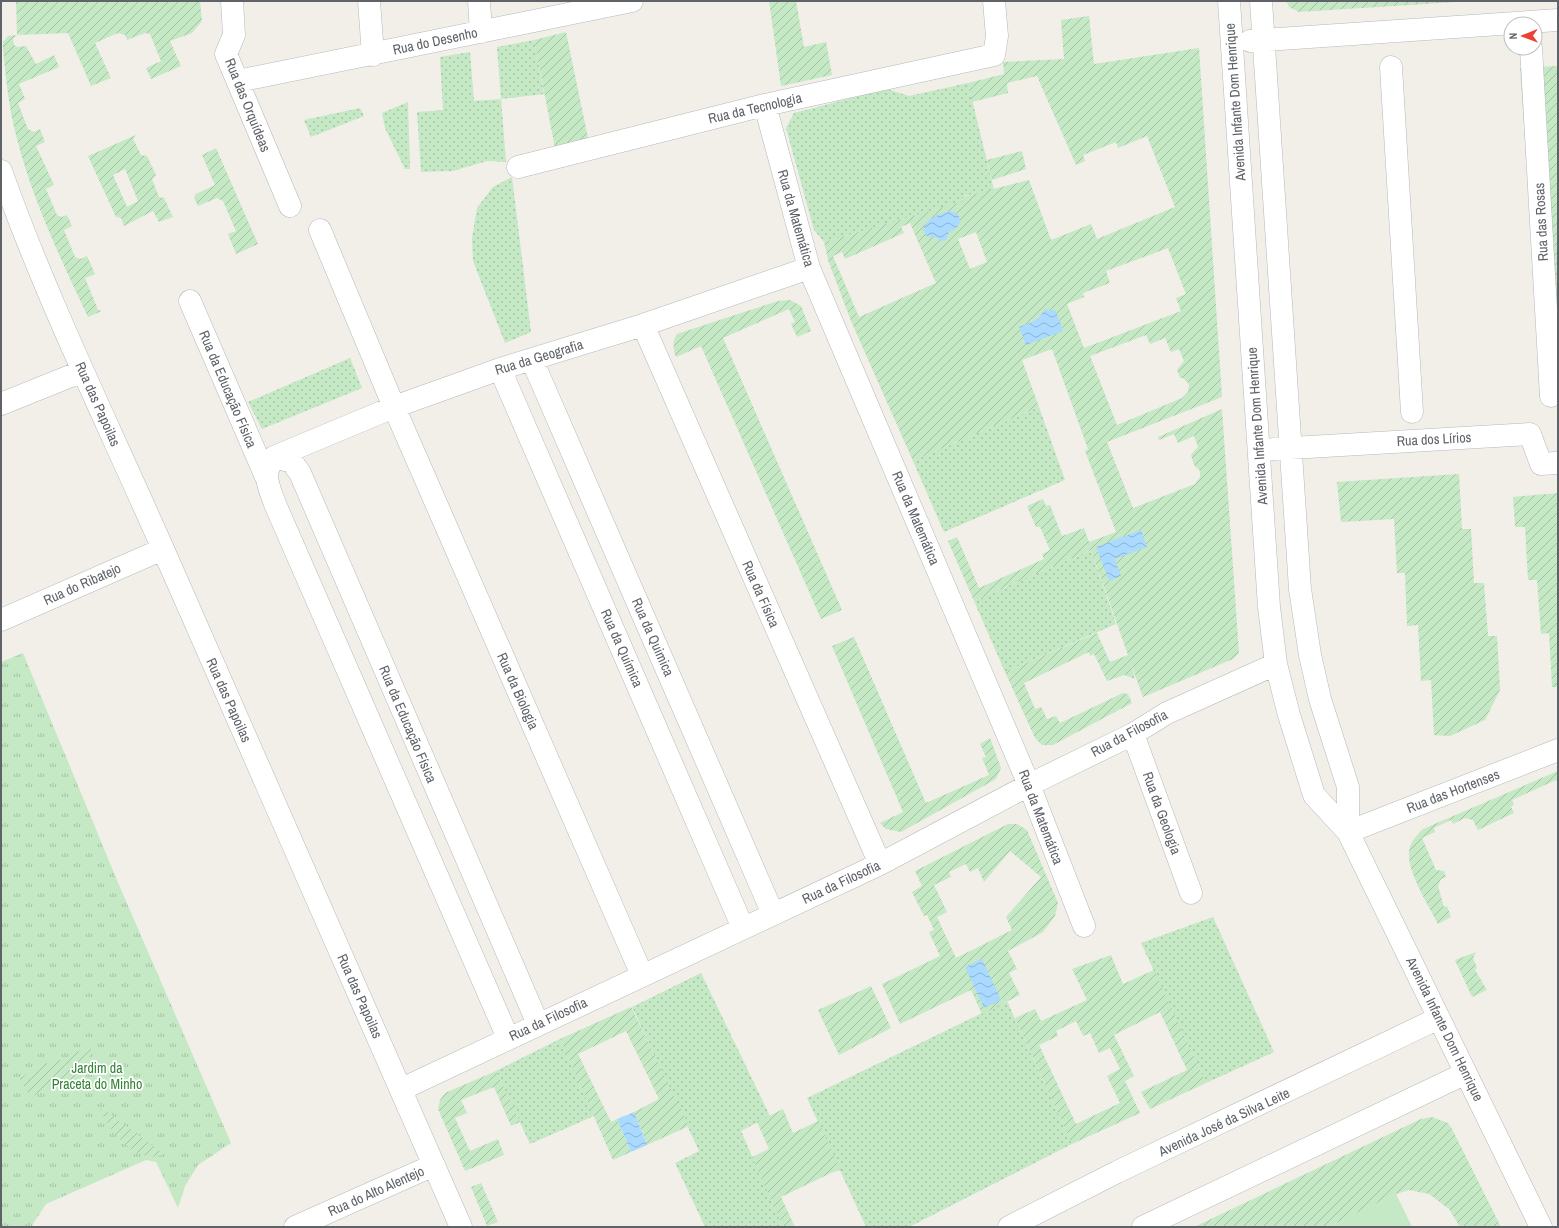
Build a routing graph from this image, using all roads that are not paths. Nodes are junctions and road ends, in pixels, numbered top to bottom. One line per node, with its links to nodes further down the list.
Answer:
1 (232, 1): 17 (street, Rua das Orquídeas)
2 (369, 1): 14 (street)
3 (479, 1): 11 (street)
4 (632, 1): 11 (street, Rua do Desenho)
5 (994, 1): 18 (street, Rua da Tecnologia)
6 (1229, 1): 13 (street, Avenida Infante Dom Henrique)
7 (1261, 1): 12 (street, Avenida Infante Dom Henrique)
8 (1558, 20): 9 (street)
9 (1543, 22)
10 (1503, 25): 12 (street)
11 (481, 32): 14 (street, Rua do Desenho)
12 (1263, 40): 13 (street); 33 (street, Avenida Infante Dom Henrique)
13 (1231, 42): 34 (street, Avenida Infante Dom Henrique)
14 (373, 55): 17 (street, Rua do Desenho)
15 (1531, 56): 29 (street, Rua das Rosas)
16 (1391, 67): 32 (street)
17 (238, 81): 21 (street, Rua das Orquídeas)
18 (765, 105): 19 (street, Rua da Tecnologia); 23 (street, Rua da Matemática)
19 (518, 167)
20 (1, 171): 28 (street, Rua das Papoilas)
21 (290, 206)
22 (320, 230): 31 (street)
23 (809, 268): 25 (street, Rua da Geografia); 47 (street, Rua da Matemática)
24 (190, 301): 37 (street, Rua da Educação Física)
25 (643, 325): 26 (street, Rua da Geografia); 49 (street, Rua da Física)
26 (532, 360): 27 (street, Rua da Geografia); 40 (street, Rua da Quimica)
27 (500, 369): 31 (street, Rua da Geografia); 41 (street, Rua da Química)
28 (82, 371): 30 (street); 38 (street, Rua das Papoilas)
29 (1551, 396)
30 (1, 404)
31 (394, 407): 35 (street, Rua da Geografia); 54 (street, Rua da Biologia)
32 (1412, 412)
33 (1290, 448): 34 (street); 36 (street, Rua dos Lírios); 48 (street, Avenida Infante Dom Henrique)
34 (1258, 450): 42 (street, Avenida Infante Dom Henrique)
35 (274, 457): 37 (street, Rua da Educação Física); 44 (street, Rua da Educação Física)
36 (1556, 463)
37 (266, 477): 46 (street, Rua da Educação Física)
38 (163, 548): 39 (street, Rua do Ribatejo); 59 (street, Rua das Papoilas)
39 (1, 620)
40 (653, 637): 41 (street); 51 (street, Rua da Quimica)
41 (624, 654): 53 (street, Rua da Química)
42 (1276, 664): 43 (street, Rua da Filosofia); 48 (street, Avenida Infante Dom Henrique)
43 (1133, 734): 47 (street, Rua da Filosofia); 50 (street, Rua da Geologia)
44 (417, 744): 46 (street); 56 (street, Rua da Educação Física)
45 (1558, 750): 48 (street, Rua das Hortenses)
46 (385, 758): 57 (street, Rua da Educação Física)
47 (1029, 785): 49 (street, Rua da Filosofia); 52 (street, Rua da Matemática)
48 (1348, 832): 55 (street, Avenida Infante Dom Henrique)
49 (880, 864): 51 (street, Rua da Filosofia)
50 (1191, 893)
51 (773, 914): 53 (street, Rua da Filosofia)
52 (1084, 926)
53 (744, 928): 54 (street, Rua da Filosofia)
54 (642, 975): 56 (street, Rua da Filosofia)
55 (1439, 1018): 58 (street, Avenida Infante Dom Henrique); 63 (street, Avenida José da Silva Leite)
56 (538, 1024): 57 (street, Rua da Filosofia)
57 (508, 1038): 59 (street, Rua da Filosofia)
58 (1466, 1073): 64 (street); 65 (street, Avenida Infante Dom Henrique)
59 (402, 1089): 60 (street, Rua das Papoilas)
60 (434, 1165): 61 (street, Rua do Alto Alentejo); 62 (street, Rua das Papoilas)
61 (296, 1227)
62 (461, 1227)
63 (1008, 1227)
64 (1143, 1227)
65 (1541, 1227)

